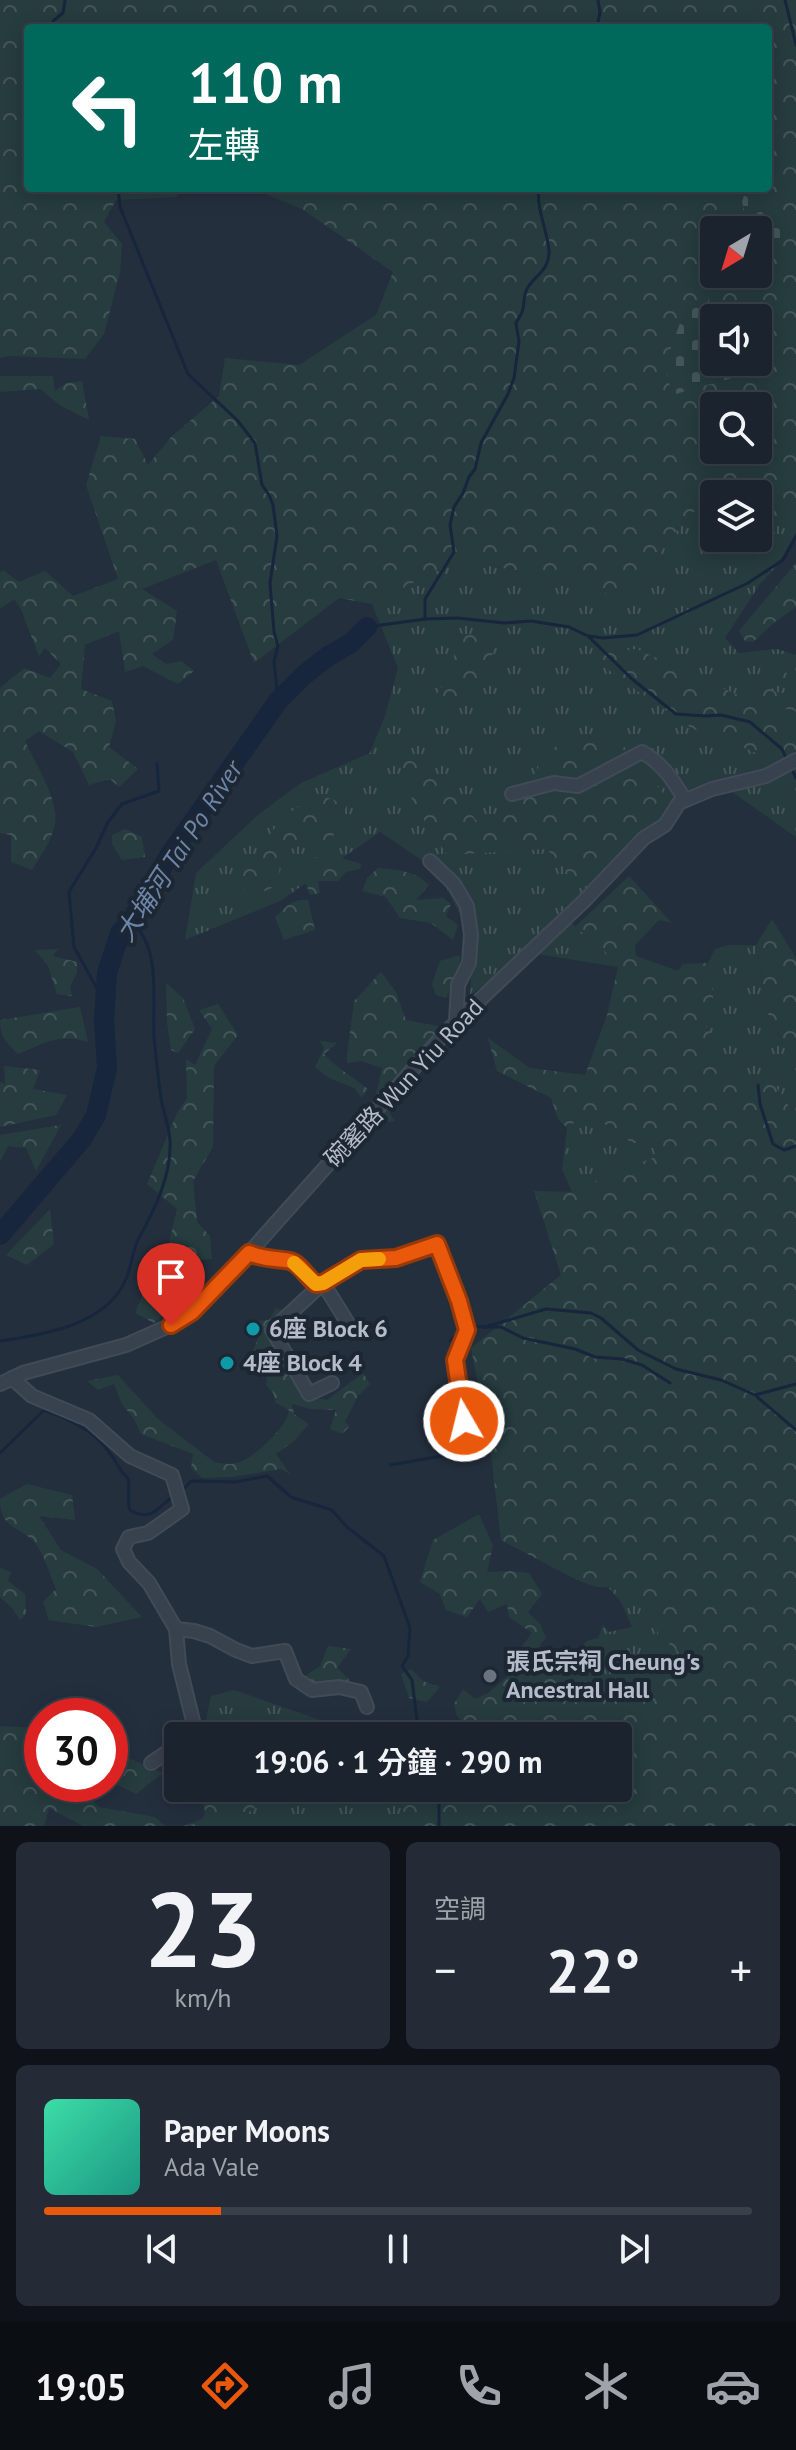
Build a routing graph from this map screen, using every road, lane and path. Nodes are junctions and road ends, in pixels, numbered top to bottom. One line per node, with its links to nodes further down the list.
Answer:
1 (796, 760): 3 (street, 碗窰路 Wun Yiu Road)
2 (512, 794): 3 (street)
3 (685, 800): 5 (street, 碗窰路 Wun Yiu Road)
4 (430, 861): 5 (street)
5 (456, 1022): 6 (street, 碗窰路 Wun Yiu Road)
6 (249, 1253): 7 (street); 9 (street, 碗窰路 Wun Yiu Road)
7 (323, 1283): 8 (street); 10 (street); 12 (street)
8 (349, 1325)
9 (12, 1378): 11 (street, 碗窰路 Wun Yiu Road); 13 (street)
10 (332, 1383)
11 (0, 1384)
12 (464, 1421)
13 (176, 1629): 14 (street); 15 (street)
14 (367, 1707)
15 (193, 1722)
16 (164, 1754): 17 (street)
17 (151, 1763)

